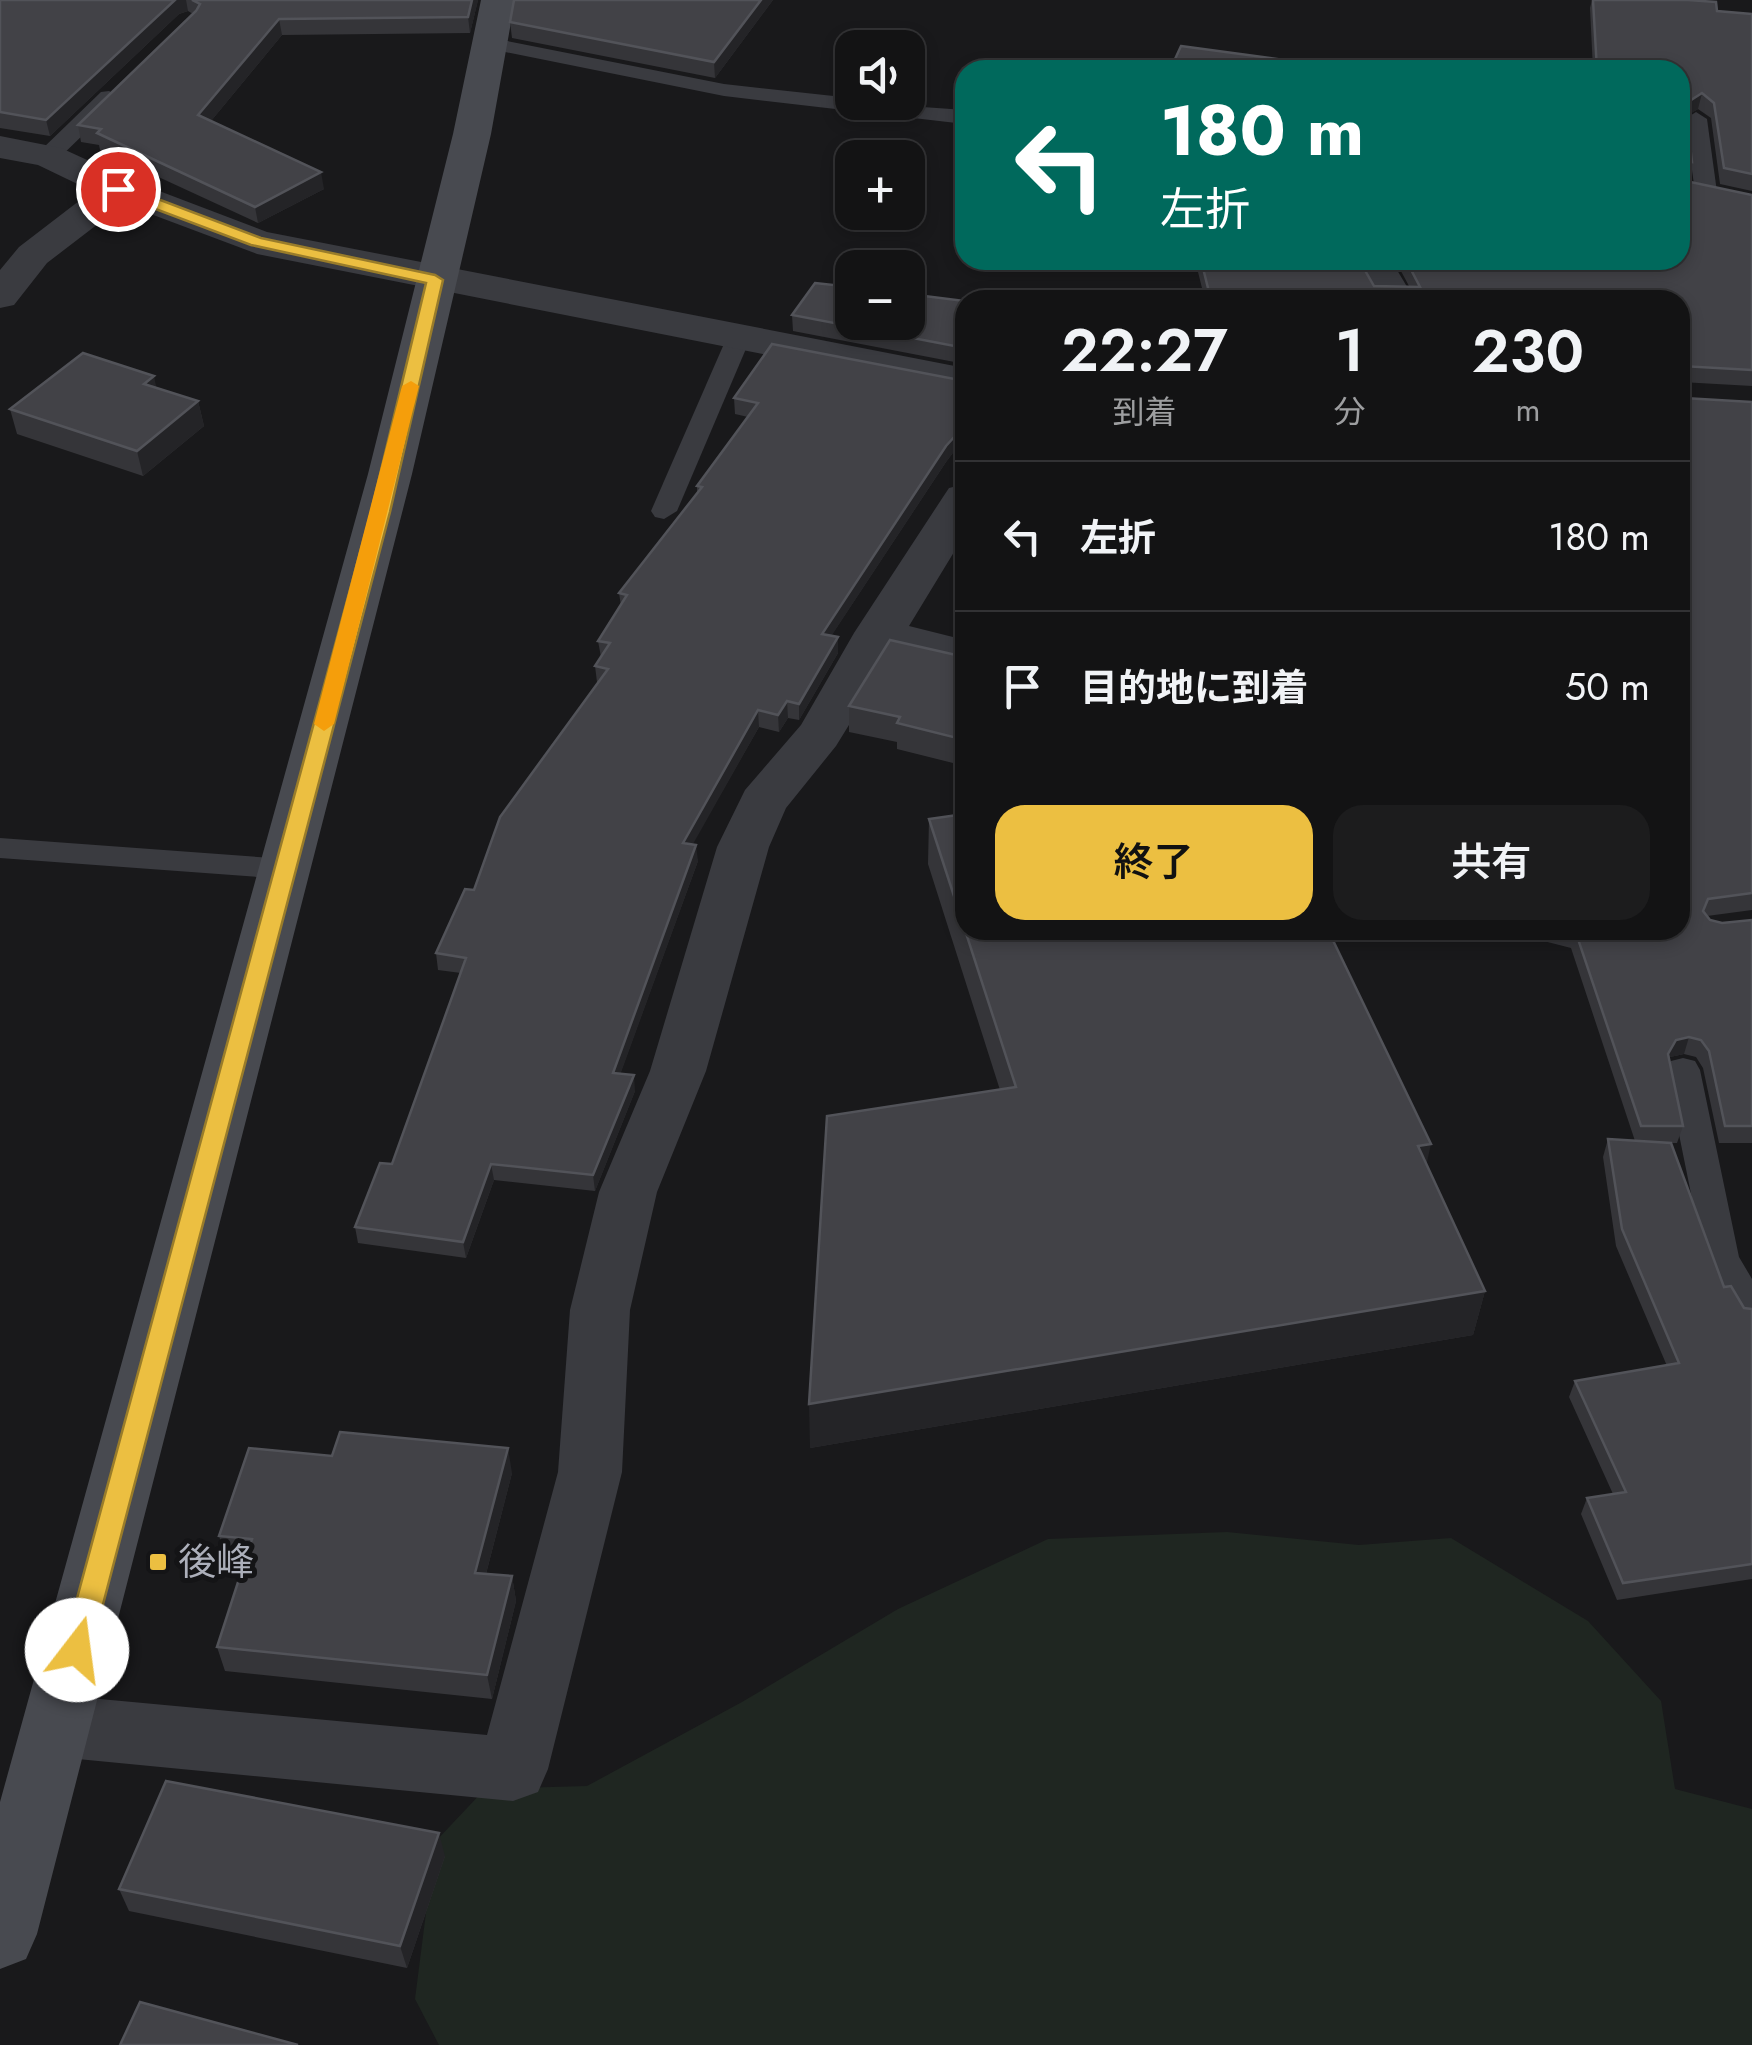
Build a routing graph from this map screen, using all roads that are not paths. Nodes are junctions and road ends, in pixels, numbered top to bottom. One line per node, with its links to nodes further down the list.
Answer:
1 (498, 0): 2 (main road)
2 (492, 44): 4 (lane); 12 (main road)
3 (132, 75): 7 (lane)
4 (955, 115)
5 (1696, 119): 10 (lane)
6 (0, 147): 7 (street)
7 (48, 156): 8 (street)
8 (118, 189): 12 (street); 13 (street)
9 (1690, 189): 10 (lane)
10 (1706, 192): 11 (lane)
11 (1736, 198)
12 (435, 280): 14 (street); 21 (main road)
13 (0, 296)
14 (739, 337): 15 (street); 16 (lane)
15 (955, 379)
16 (664, 510)
17 (955, 513): 18 (street)
18 (878, 633): 19 (street); 24 (street)
19 (955, 652)
20 (0, 848): 21 (lane)
21 (286, 869): 24 (main road)
22 (1682, 1070): 23 (lane)
23 (1752, 1311)
24 (57, 1726): 25 (main road)
25 (0, 1934)

